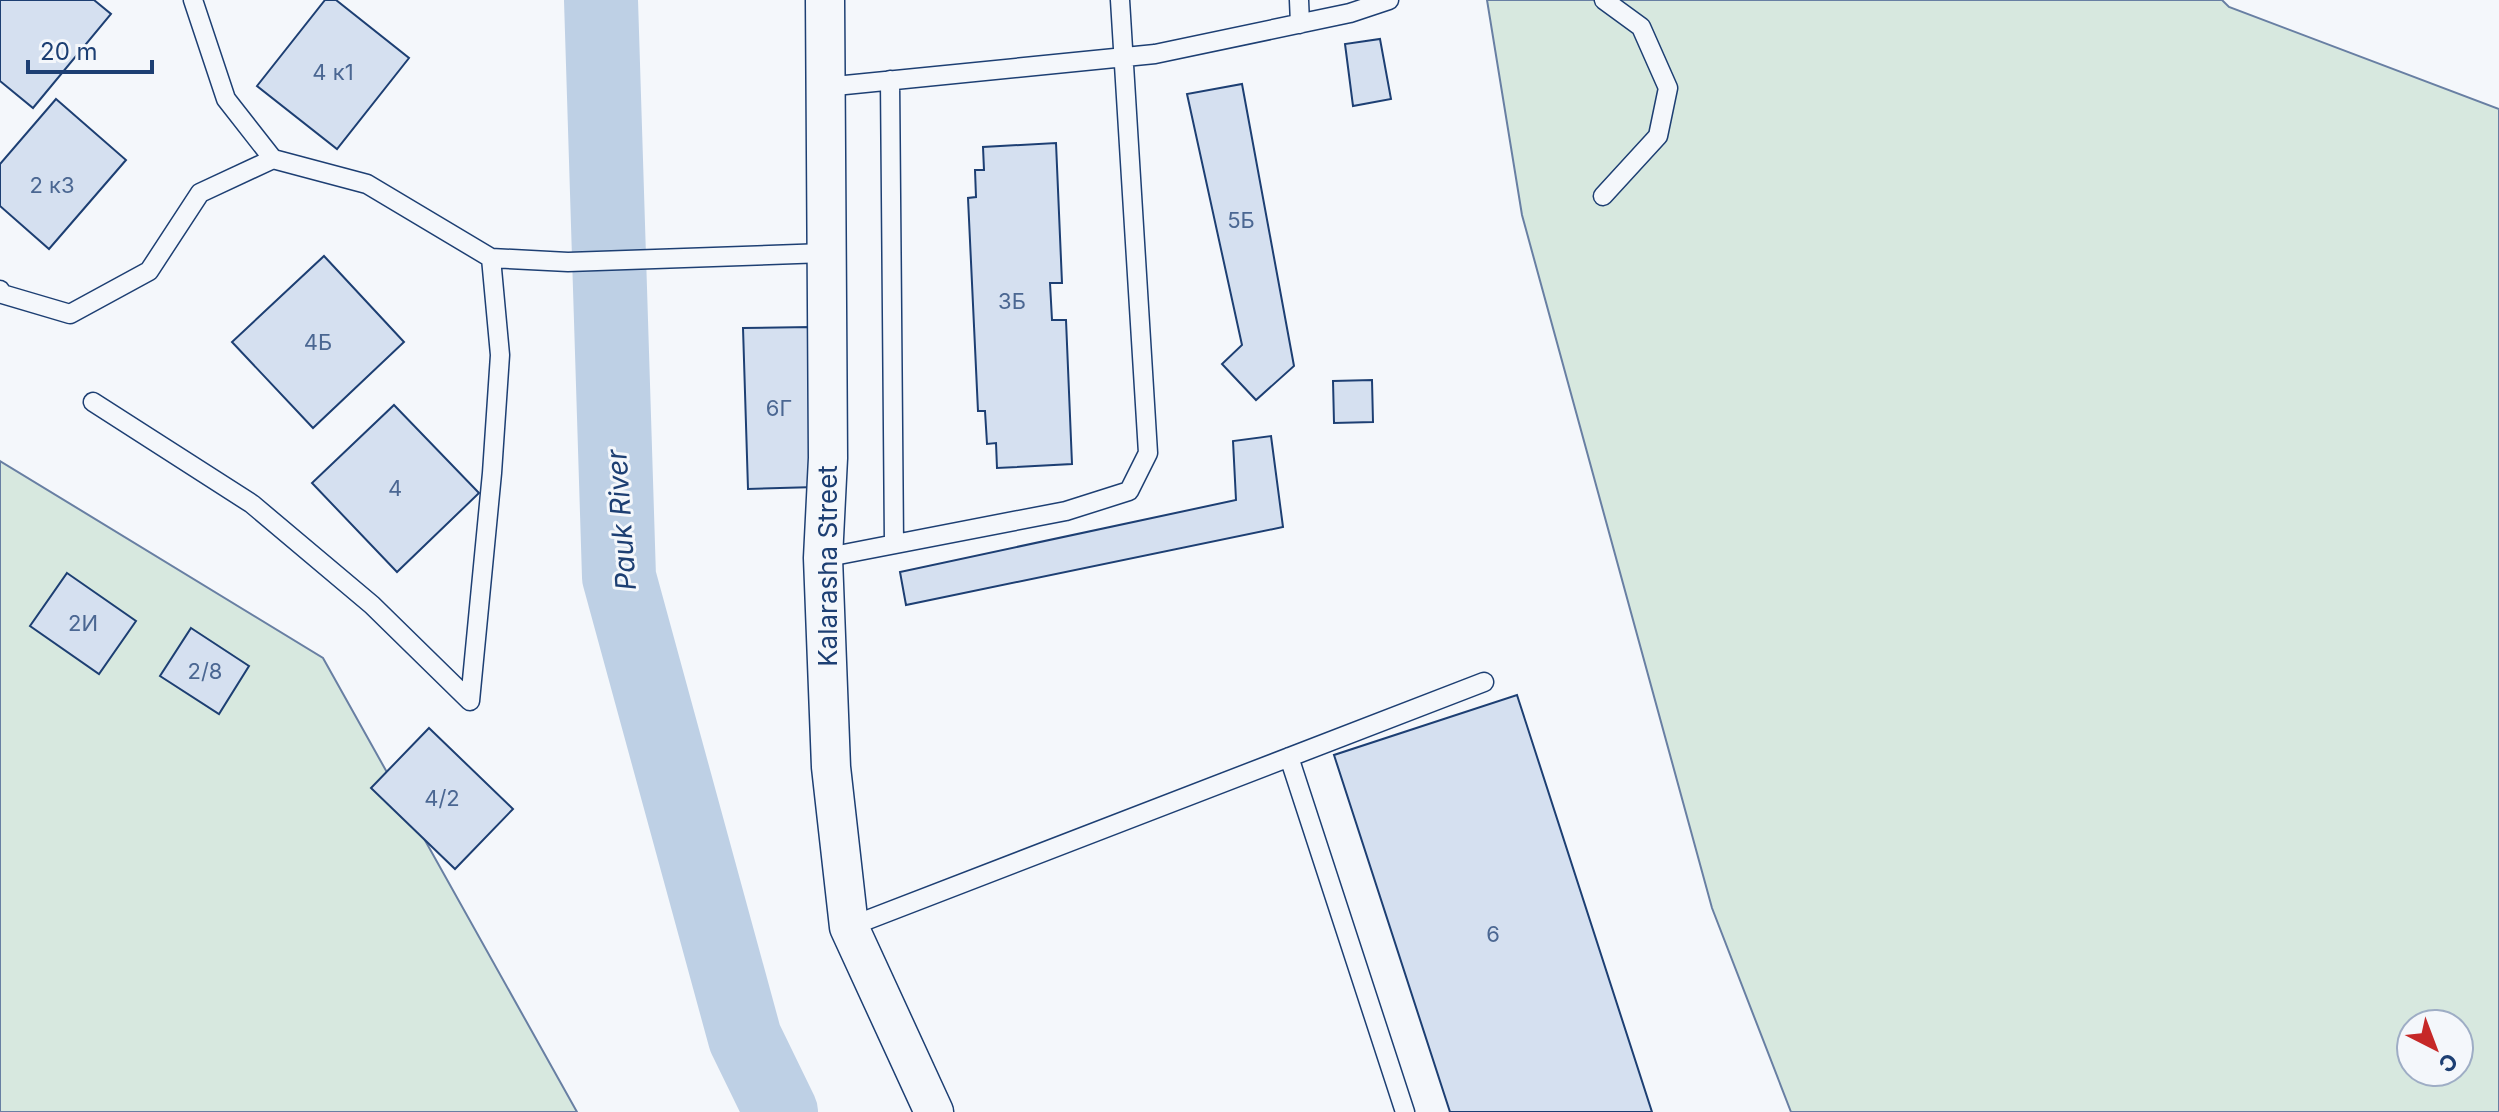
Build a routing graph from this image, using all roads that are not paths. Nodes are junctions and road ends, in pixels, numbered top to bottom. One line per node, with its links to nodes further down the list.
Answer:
1 (193, 0): 11 (lane)
2 (825, 0): 10 (street, Kalarasha Street)
3 (1120, 0): 8 (lane)
4 (1299, 0): 7 (lane)
5 (1389, 0): 7 (lane)
6 (1604, 0): 12 (lane)
7 (1300, 24): 8 (lane)
8 (1124, 57): 9 (lane); 17 (lane)
9 (890, 80): 10 (lane); 17 (lane)
10 (825, 87): 13 (street, Kalarasha Street)
11 (273, 159): 14 (lane); 15 (lane)
12 (1603, 196)
13 (825, 253): 14 (lane); 18 (street, Kalarasha Street)
14 (491, 258): 16 (lane)
15 (0, 290)
16 (93, 402)
17 (894, 544): 18 (lane)
18 (823, 558): 21 (street, Kalarasha Street)
19 (1484, 682): 20 (lane)
20 (1289, 757): 21 (lane); 23 (lane)
21 (849, 927): 22 (street, Kalarasha Street)
22 (934, 1112)
23 (1405, 1112)

